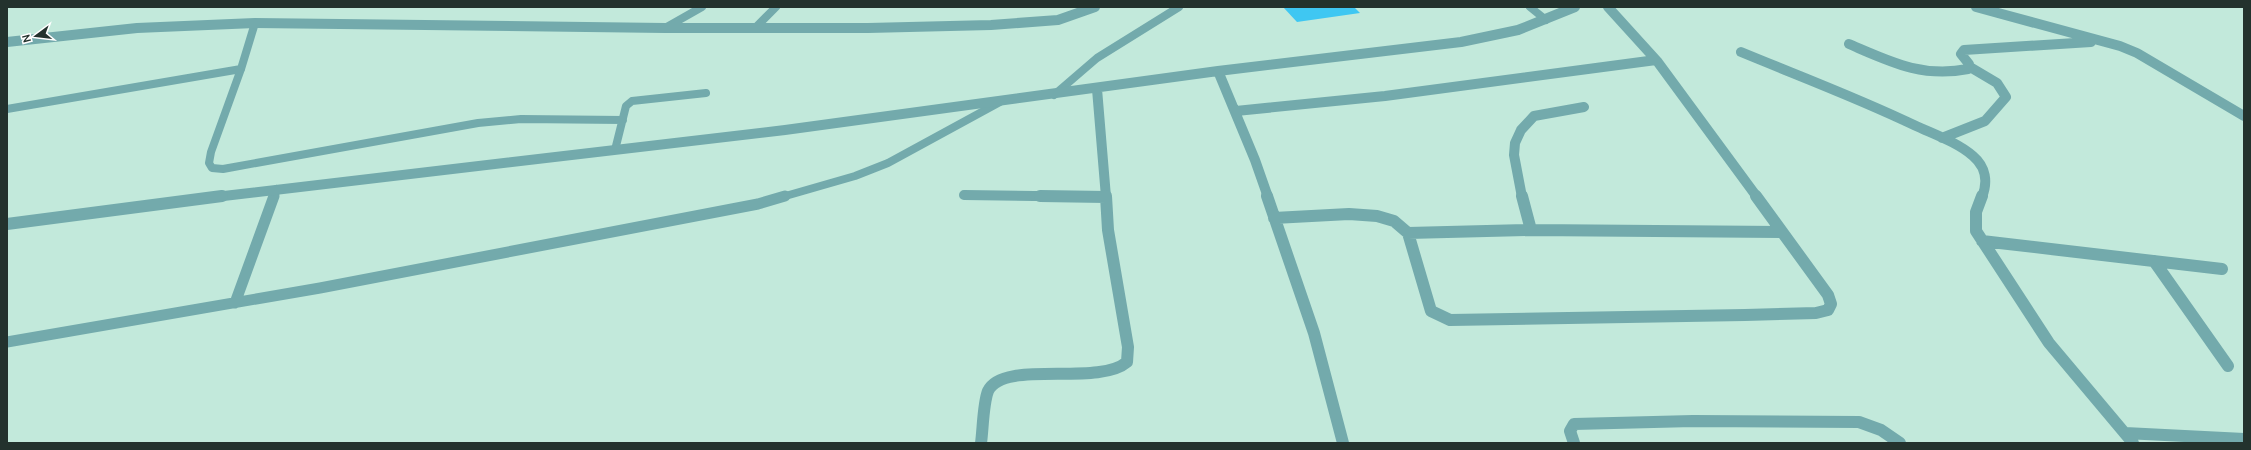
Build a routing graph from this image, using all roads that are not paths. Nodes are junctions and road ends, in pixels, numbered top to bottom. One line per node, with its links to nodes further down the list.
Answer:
1 (702, 7): 12 (lane)
2 (776, 7): 13 (lane)
3 (1095, 7): 9 (street)
4 (1179, 7): 24 (lane)
5 (1530, 7): 10 (lane)
6 (1575, 7): 10 (street)
7 (1608, 7): 18 (street)
8 (1976, 7): 14 (street)
9 (1075, 11): 13 (street)
10 (1546, 20): 21 (street)
11 (255, 24): 12 (street); 15 (street); 20 (lane)
12 (664, 28): 13 (street)
13 (755, 28)
14 (2102, 41): 19 (street); 29 (street)
15 (7, 42)
16 (1849, 44): 19 (street)
17 (1741, 52): 31 (street)
18 (1656, 60): 28 (street); 39 (street)
19 (1970, 67): 31 (street)
20 (241, 69): 27 (lane); 30 (lane)
21 (1218, 71): 22 (street); 28 (street)
22 (1097, 89): 24 (street); 35 (street)
23 (706, 93): 30 (lane)
24 (1054, 95): 25 (street)
25 (1000, 102): 32 (street); 44 (lane)
26 (1584, 107): 38 (street)
27 (7, 109)
28 (1236, 111): 36 (street)
29 (2244, 116)
30 (623, 120): 32 (lane)
31 (1942, 138): 41 (street)
32 (615, 150): 33 (street)
33 (277, 189): 37 (street); 44 (lane)
34 (964, 195): 35 (street)
35 (1106, 197): 49 (street)
36 (1274, 218): 40 (street); 50 (street)
37 (7, 224)
38 (1531, 230): 39 (street); 40 (street)
39 (1780, 232): 40 (street)
40 (1408, 233)
41 (1982, 241): 42 (street); 47 (street)
42 (2154, 261): 43 (street); 46 (street)
43 (2222, 269)
44 (235, 303): 45 (lane)
45 (7, 342)
46 (2228, 366)
47 (2129, 438): 48 (street)
48 (2244, 439)
49 (981, 443)
50 (1343, 443)
51 (1574, 443): 52 (street)
52 (1900, 443)

